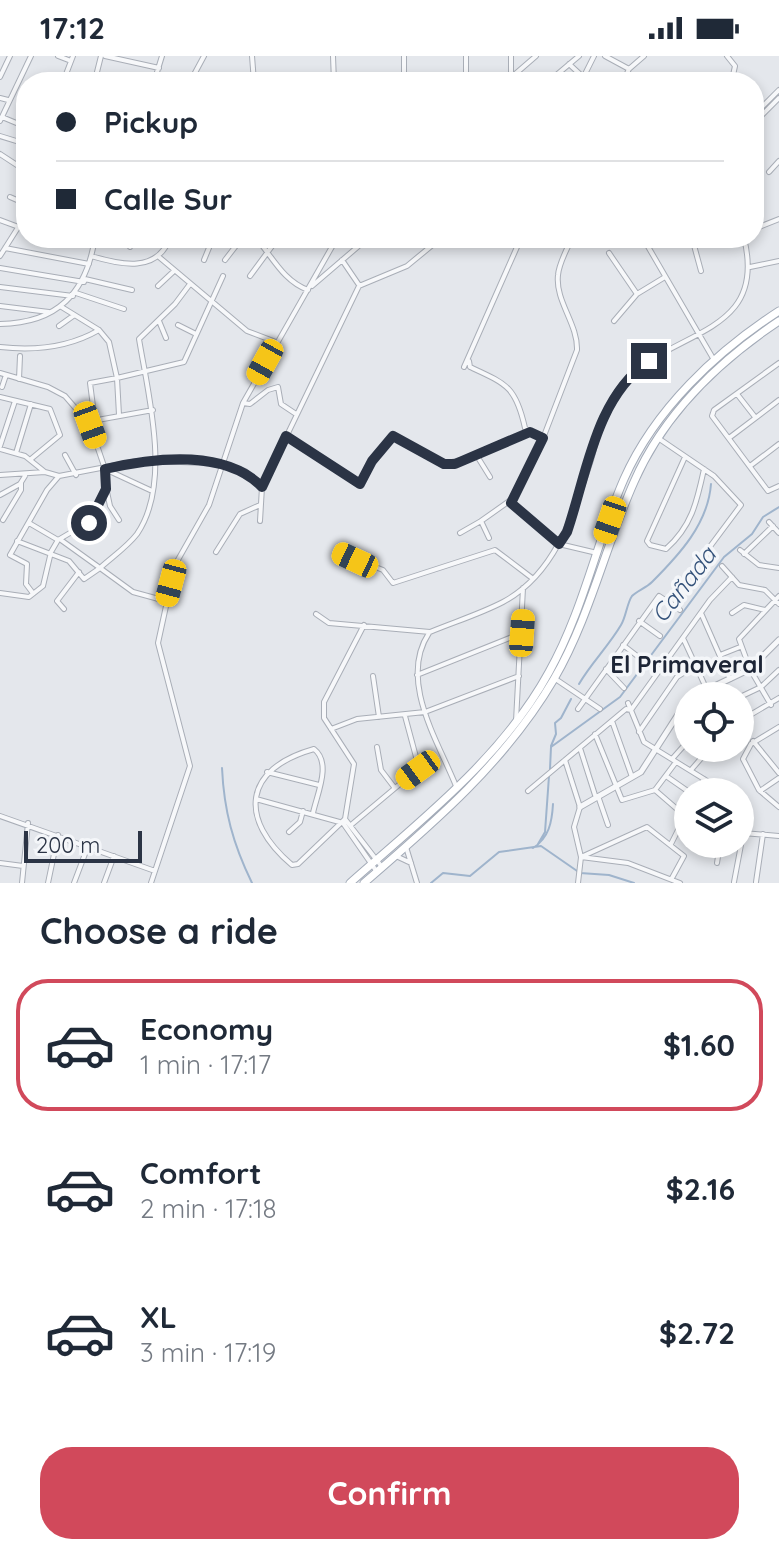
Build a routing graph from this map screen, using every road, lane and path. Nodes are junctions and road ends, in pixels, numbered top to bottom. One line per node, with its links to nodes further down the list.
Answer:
1 (10, 56): 20 (street)
2 (21, 56): 10 (street)
3 (58, 56): 11 (street)
4 (103, 56): 13 (street)
5 (162, 56): 13 (street)
6 (536, 56): 16 (street)
7 (579, 56): 12 (street)
8 (605, 56): 14 (street)
9 (644, 56): 14 (street)
10 (30, 58)
11 (73, 58)
12 (569, 64): 17 (street); 18 (street)
13 (159, 68): 15 (street)
14 (629, 69): 19 (street)
15 (158, 72)
16 (518, 72)
17 (560, 72)
18 (576, 72)
19 (628, 72)
20 (0, 77)
21 (16, 85): 24 (street)
22 (779, 90): 25 (street)
23 (0, 98): 24 (street)
24 (8, 100): 26 (street)
25 (777, 100)
26 (1, 119)
27 (779, 161): 28 (street)
28 (769, 172)
29 (10, 197): 30 (street)
30 (16, 200)
31 (16, 228): 32 (street)
32 (5, 248): 49 (street); 56 (street)
33 (93, 248): 50 (street)
34 (164, 248): 51 (street)
35 (209, 248): 52 (street)
36 (234, 248): 53 (street)
37 (263, 248): 47 (street)
38 (269, 248): 47 (street)
39 (331, 248): 70 (street)
40 (356, 248): 54 (street)
41 (429, 248): 67 (street)
42 (517, 248): 93 (street)
43 (568, 248): 115 (street)
44 (649, 248): 63 (street)
45 (695, 248): 60 (street)
46 (746, 248): 57 (street)
47 (266, 252): 62 (street); 70 (street)
48 (609, 253): 71 (street)
49 (0, 256)
50 (91, 256): 51 (street); 56 (street)
51 (159, 257): 59 (street)
52 (204, 260)
53 (225, 260)
54 (342, 260): 67 (street); 70 (street)
55 (779, 261): 57 (street)
56 (90, 264): 64 (street)
57 (750, 267): 87 (street)
58 (0, 268): 64 (street)
59 (174, 271): 65 (street); 66 (street)
60 (701, 271)
61 (223, 276): 73 (street)
62 (250, 276)
63 (665, 277): 71 (street); 87 (street)
64 (84, 281): 69 (street); 72 (street)
65 (190, 284): 73 (street); 80 (street)
66 (158, 286)
67 (359, 286): 109 (street)
68 (0, 287): 72 (street)
69 (132, 290)
70 (308, 290): 90 (street)
71 (637, 294): 81 (street)
72 (74, 295): 75 (street); 76 (street)
73 (210, 302): 88 (street); 90 (street)
74 (0, 306): 78 (street)
75 (60, 306): 78 (street); 79 (street)
76 (124, 309)
77 (779, 311): 94 (main road)
78 (49, 312): 83 (street)
79 (73, 316): 85 (street); 86 (street)
80 (159, 321): 89 (street); 97 (street)
81 (614, 321)
82 (779, 321): 116 (main road)
83 (0, 324)
84 (178, 325): 88 (street)
85 (59, 326)
86 (99, 330): 91 (street); 99 (street)
87 (699, 333): 94 (street); 156 (street)
88 (196, 334): 97 (street)
89 (166, 338)
90 (277, 342): 106 (street)
91 (0, 347)
92 (20, 356): 100 (street)
93 (468, 359): 96 (street); 113 (street)
94 (715, 361): 137 (main road)
95 (779, 363): 102 (street)
96 (464, 367)
97 (144, 370): 99 (street); 108 (street)
98 (3, 374): 100 (street); 101 (street)
99 (117, 378): 110 (street); 112 (street)
100 (19, 379): 112 (street)
101 (2, 387)
102 (737, 394): 111 (street); 117 (street)
103 (0, 397): 105 (street)
104 (779, 400): 111 (street)
105 (15, 401): 107 (street); 119 (street)
106 (243, 403): 109 (street); 126 (street)
107 (31, 404): 120 (street); 124 (street)
108 (153, 410): 110 (street); 125 (street)
109 (296, 414): 114 (street)
110 (119, 415): 112 (street)
111 (755, 417): 117 (street)
112 (89, 421): 128 (street)
113 (530, 432): 115 (street); 122 (street)
114 (286, 436): 122 (street); 140 (street)
115 (543, 438): 144 (street)
116 (657, 438): 123 (street); 138 (main road)
117 (729, 438): 127 (street)
118 (779, 444): 127 (street)
119 (0, 447): 120 (street)
120 (16, 453): 124 (street)
121 (65, 455): 132 (street)
122 (477, 456): 135 (street)
123 (685, 457): 129 (street); 129 (street)
124 (31, 459): 130 (street)
125 (154, 461): 126 (street); 128 (street); 142 (street)
126 (223, 464): 140 (street); 172 (street)
127 (750, 466): 139 (street)
128 (105, 469): 132 (street); 141 (street); 142 (street)
129 (704, 469): 161 (street)
130 (45, 472): 133 (street); 134 (street)
131 (0, 475): 133 (street)
132 (76, 475): 134 (street)
133 (25, 476): 136 (street)
134 (59, 476): 150 (street)
135 (490, 477)
136 (21, 483): 143 (street); 146 (street)
137 (623, 483): 138 (main road); 160 (main road)
138 (632, 486): 197 (main road)
139 (779, 486)
140 (262, 487): 145 (street)
141 (106, 489): 147 (street); 154 (street)
142 (151, 491): 163 (street)
143 (0, 495)
144 (511, 503): 149 (street); 156 (street)
145 (260, 505): 148 (street); 158 (street)
146 (3, 520)
147 (119, 520)
148 (260, 521)
149 (481, 521): 151 (street); 153 (street)
150 (29, 522): 154 (street); 155 (street)
151 (460, 533)
152 (779, 533): 164 (street)
153 (489, 538)
154 (59, 540): 157 (street); 163 (street)
155 (17, 541): 157 (street); 169 (street)
156 (559, 544): 160 (street); 167 (street)
157 (51, 552): 165 (street); 169 (street)
158 (216, 552)
159 (340, 553): 167 (street)
160 (599, 554): 217 (main road)
161 (697, 564)
162 (722, 566): 166 (street)
163 (100, 568): 165 (street); 172 (street)
164 (779, 568)
165 (79, 572): 173 (street)
166 (732, 577): 171 (street); 176 (street)
167 (532, 578): 168 (street)
168 (523, 588): 181 (street); 182 (street)
169 (32, 592): 170 (street)
170 (0, 593)
171 (778, 600): 175 (street)
172 (166, 601): 278 (street)
173 (64, 609)
174 (680, 610): 179 (street)
175 (765, 610): 177 (street); 187 (street)
176 (701, 613): 184 (street); 188 (street)
177 (732, 613)
178 (316, 614): 180 (street)
179 (639, 620): 183 (street); 186 (street)
180 (364, 625): 181 (street); 219 (street)
181 (430, 632): 194 (street)
182 (522, 633): 194 (street); 196 (street)
183 (660, 636)
184 (683, 638): 190 (street); 210 (street)
185 (779, 640): 192 (street)
186 (623, 645): 189 (street); 191 (street)
187 (740, 647): 188 (street); 192 (street)
188 (720, 655): 198 (street)
189 (645, 662)
190 (696, 665): 199 (street); 220 (street)
191 (606, 669): 202 (street); 204 (street)
192 (750, 669): 198 (street); 201 (street)
193 (779, 670): 201 (street)
194 (417, 675): 211 (street)
195 (373, 676): 214 (street)
196 (519, 676): 211 (street); 217 (street)
197 (554, 678): 204 (street); 266 (main road)
198 (730, 679): 200 (street)
199 (703, 682)
200 (724, 682)
201 (761, 687): 203 (street); 207 (street)
202 (624, 688)
203 (754, 690)
204 (587, 697): 208 (street); 209 (street)
205 (779, 698): 207 (street)
206 (628, 703): 210 (street)
207 (771, 705): 212 (street)
208 (578, 709)
209 (600, 709)
210 (631, 710): 215 (street); 220 (street)
211 (425, 712): 213 (street); 242 (street)
212 (754, 714)
213 (405, 716): 214 (street); 241 (street)
214 (379, 717): 219 (street)
215 (612, 721): 221 (street); 236 (street)
216 (674, 721): 226 (street)
217 (515, 723): 242 (main road)
218 (779, 727): 222 (street)
219 (331, 729): 254 (street)
220 (639, 732): 226 (street)
221 (595, 734): 225 (street); 240 (street)
222 (754, 740)
223 (754, 742): 235 (street)
224 (377, 747): 241 (street)
225 (580, 748): 227 (street); 246 (street)
226 (656, 750): 228 (street); 236 (street)
227 (565, 760): 244 (street); 249 (street)
228 (674, 761): 234 (street)
229 (676, 762): 232 (street)
230 (698, 762): 232 (street)
231 (744, 762): 245 (street)
232 (691, 770): 237 (street)
233 (267, 771): 239 (street); 239 (street); 247 (street)
234 (666, 776): 238 (street); 243 (street)
235 (779, 776): 245 (street)
236 (632, 777): 240 (street)
237 (703, 778)
238 (674, 782)
239 (319, 785): 252 (street)
240 (615, 785): 243 (street); 246 (street)
241 (394, 787): 256 (street)
242 (457, 788): 272 (main road)
243 (655, 790): 248 (street)
244 (528, 791)
245 (760, 791): 250 (street)
246 (596, 794): 249 (street); 257 (street)
247 (256, 799): 251 (street); 254 (street)
248 (674, 806)
249 (580, 807): 269 (street)
250 (779, 807)
251 (303, 811): 252 (street); 258 (street)
252 (313, 813): 254 (street)
253 (0, 816): 255 (street)
254 (344, 821): 256 (street); 272 (street)
255 (28, 823): 261 (street); 276 (street)
256 (351, 825): 272 (street)
257 (608, 825)
258 (289, 832)
259 (754, 834): 260 (street)
260 (763, 834): 262 (street); 281 (street)
261 (58, 835): 265 (street); 283 (street)
262 (779, 836)
263 (674, 838): 264 (street)
264 (671, 844): 269 (street); 279 (street)
265 (88, 846): 267 (street); 284 (street)
266 (406, 847): 268 (main road); 274 (street)
267 (114, 856): 278 (street); 285 (street)
268 (396, 856): 274 (street); 277 (main road)
269 (581, 857): 279 (street); 290 (street)
270 (718, 858): 275 (street)
271 (738, 858): 280 (street)
272 (374, 862): 277 (street); 287 (main road)
273 (0, 863): 276 (street)
274 (411, 863): 289 (street)
275 (717, 863)
276 (23, 866): 282 (street)
277 (379, 870): 288 (main road)
278 (155, 871): 286 (street)
279 (672, 878): 291 (street)
280 (734, 882)
281 (756, 882)
282 (22, 883)
283 (48, 883)
284 (74, 883)
285 (104, 883)
286 (151, 883)
287 (350, 883)
288 (364, 883)
289 (417, 883)
290 (578, 883)
291 (680, 883)

